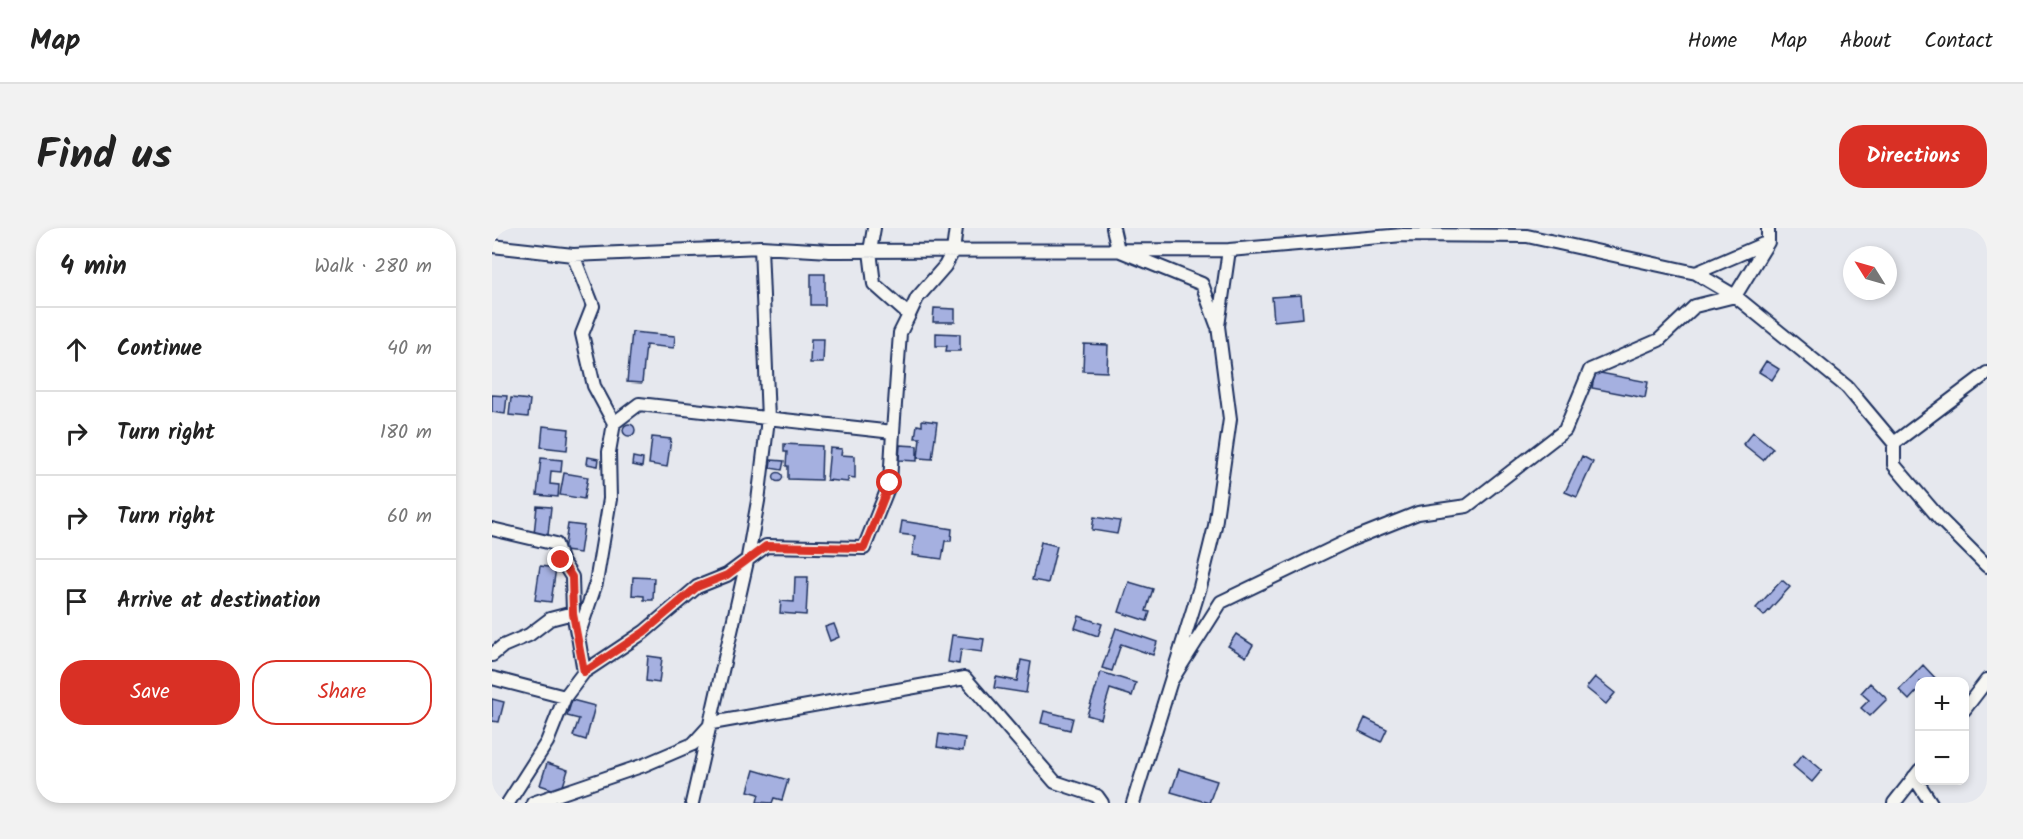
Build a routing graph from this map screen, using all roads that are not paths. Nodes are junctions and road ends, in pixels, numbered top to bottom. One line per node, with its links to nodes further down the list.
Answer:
1 (874, 228): 10 (street)
2 (956, 228): 11 (street)
3 (1113, 228): 8 (street)
4 (1768, 228): 5 (street)
5 (1768, 242): 13 (street); 14 (street)
6 (492, 246): 12 (street)
7 (761, 247): 10 (street); 12 (street); 18 (street)
8 (1118, 250): 9 (street); 11 (street); 16 (street)
9 (1229, 250): 13 (street); 16 (street)
10 (870, 251): 11 (street); 15 (street)
11 (953, 251): 15 (street)
12 (573, 255): 19 (street)
13 (1696, 273): 14 (street)
14 (1735, 296): 21 (street); 31 (street)
15 (909, 315): 20 (street)
16 (1218, 326): 31 (street)
17 (1987, 373): 21 (street)
18 (768, 419): 19 (street); 20 (street); 23 (street)
19 (614, 423): 26 (street)
20 (893, 432): 23 (street)
21 (1894, 443): 24 (street)
22 (492, 529): 25 (street)
23 (748, 557): 28 (street); 34 (street)
24 (1987, 566)
25 (573, 614): 26 (street); 27 (street)
26 (578, 636): 28 (street)
27 (492, 655)
28 (584, 672): 32 (street)
29 (492, 678): 32 (street)
30 (1987, 680): 33 (street)
31 (1171, 681): 41 (street)
32 (565, 697): 37 (street)
33 (1969, 705)
34 (712, 723): 38 (street); 39 (street); 40 (street)
35 (1915, 776): 42 (street)
36 (1923, 785): 43 (street)
37 (508, 803)
38 (533, 803)
39 (692, 803)
40 (1102, 803)
41 (1133, 803)
42 (1894, 803)
43 (1931, 803)

